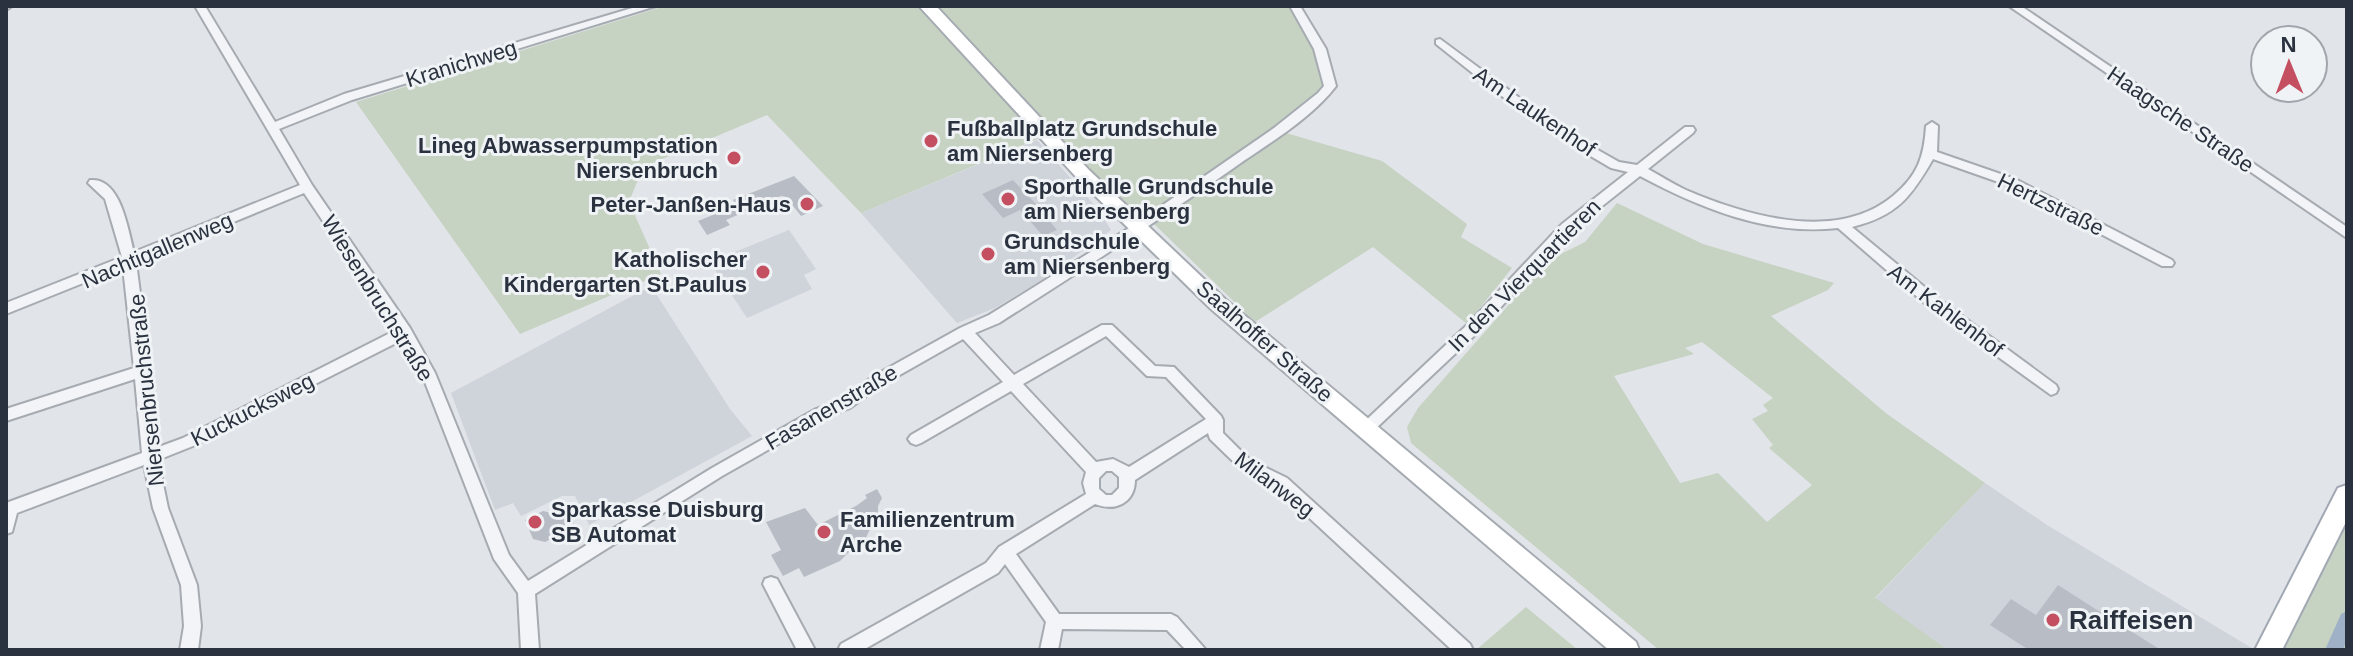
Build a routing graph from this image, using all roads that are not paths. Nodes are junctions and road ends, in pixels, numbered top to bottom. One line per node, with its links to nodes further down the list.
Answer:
1 (200, 6): 8 (street, Wiesenbruchstraße)
2 (651, 6): 8 (street, Kranichweg)
3 (927, 6): 15 (main road, Saalhoffer Straße)
4 (1295, 6): 15 (street, Fasanenstraße)
5 (2014, 6): 16 (street, Haagsche Straße)
6 (1440, 42): 11 (street, Am Laukenhof)
7 (1932, 126): 10 (street)
8 (273, 127): 13 (street, Wiesenbruchstraße)
9 (1689, 130): 11 (street, In den Vierquartieren)
10 (1931, 154): 14 (street); 18 (street, Hertzstraße)
11 (1636, 169): 14 (street, Am Laukenhof); 27 (street, In den Vierquartieren)
12 (94, 183): 17 (street, Niersenbruchstraße)
13 (307, 187): 17 (street, Nachtigallenweg); 20 (street, Wiesenbruchstraße)
14 (1844, 227): 24 (street, Am Kahlenhof)
15 (1139, 228): 21 (street, Fasanenstraße); 27 (main road, Saalhoffer Straße)
16 (2347, 233)
17 (132, 260): 19 (street, Nachtigallenweg); 22 (street, Niersenbruchstraße)
18 (2167, 263)
19 (6, 309)
20 (405, 332): 29 (street, Kuckucksweg); 38 (street, Wiesenbruchstraße)
21 (965, 332): 23 (street); 38 (street, Fasanenstraße)
22 (143, 371): 25 (street); 29 (street, Niersenbruchstraße)
23 (1013, 384): 26 (street, Milanweg); 28 (street); 30 (street)
24 (2051, 389)
25 (6, 415)
26 (1216, 420): 31 (street); 46 (street, Milanweg)
27 (1367, 428): 47 (main road, Saalhoffer Straße)
28 (916, 439)
29 (151, 457): 34 (street, Kuckucksweg); 40 (street, Niersenbruchstraße)
30 (1095, 471): 31 (street); 33 (street)
31 (1128, 476): 33 (street)
32 (2347, 495): 48 (main road)
33 (1095, 496): 36 (street)
34 (8, 510): 35 (street)
35 (6, 527)
36 (1005, 552): 39 (street); 43 (street)
37 (771, 584): 42 (street)
38 (526, 591): 41 (street)
39 (1055, 621): 44 (street); 45 (street)
40 (189, 650)
41 (530, 650)
42 (806, 650)
43 (847, 650)
44 (1049, 650)
45 (1197, 650)
46 (1464, 650)
47 (1627, 650)
48 (2268, 650)

